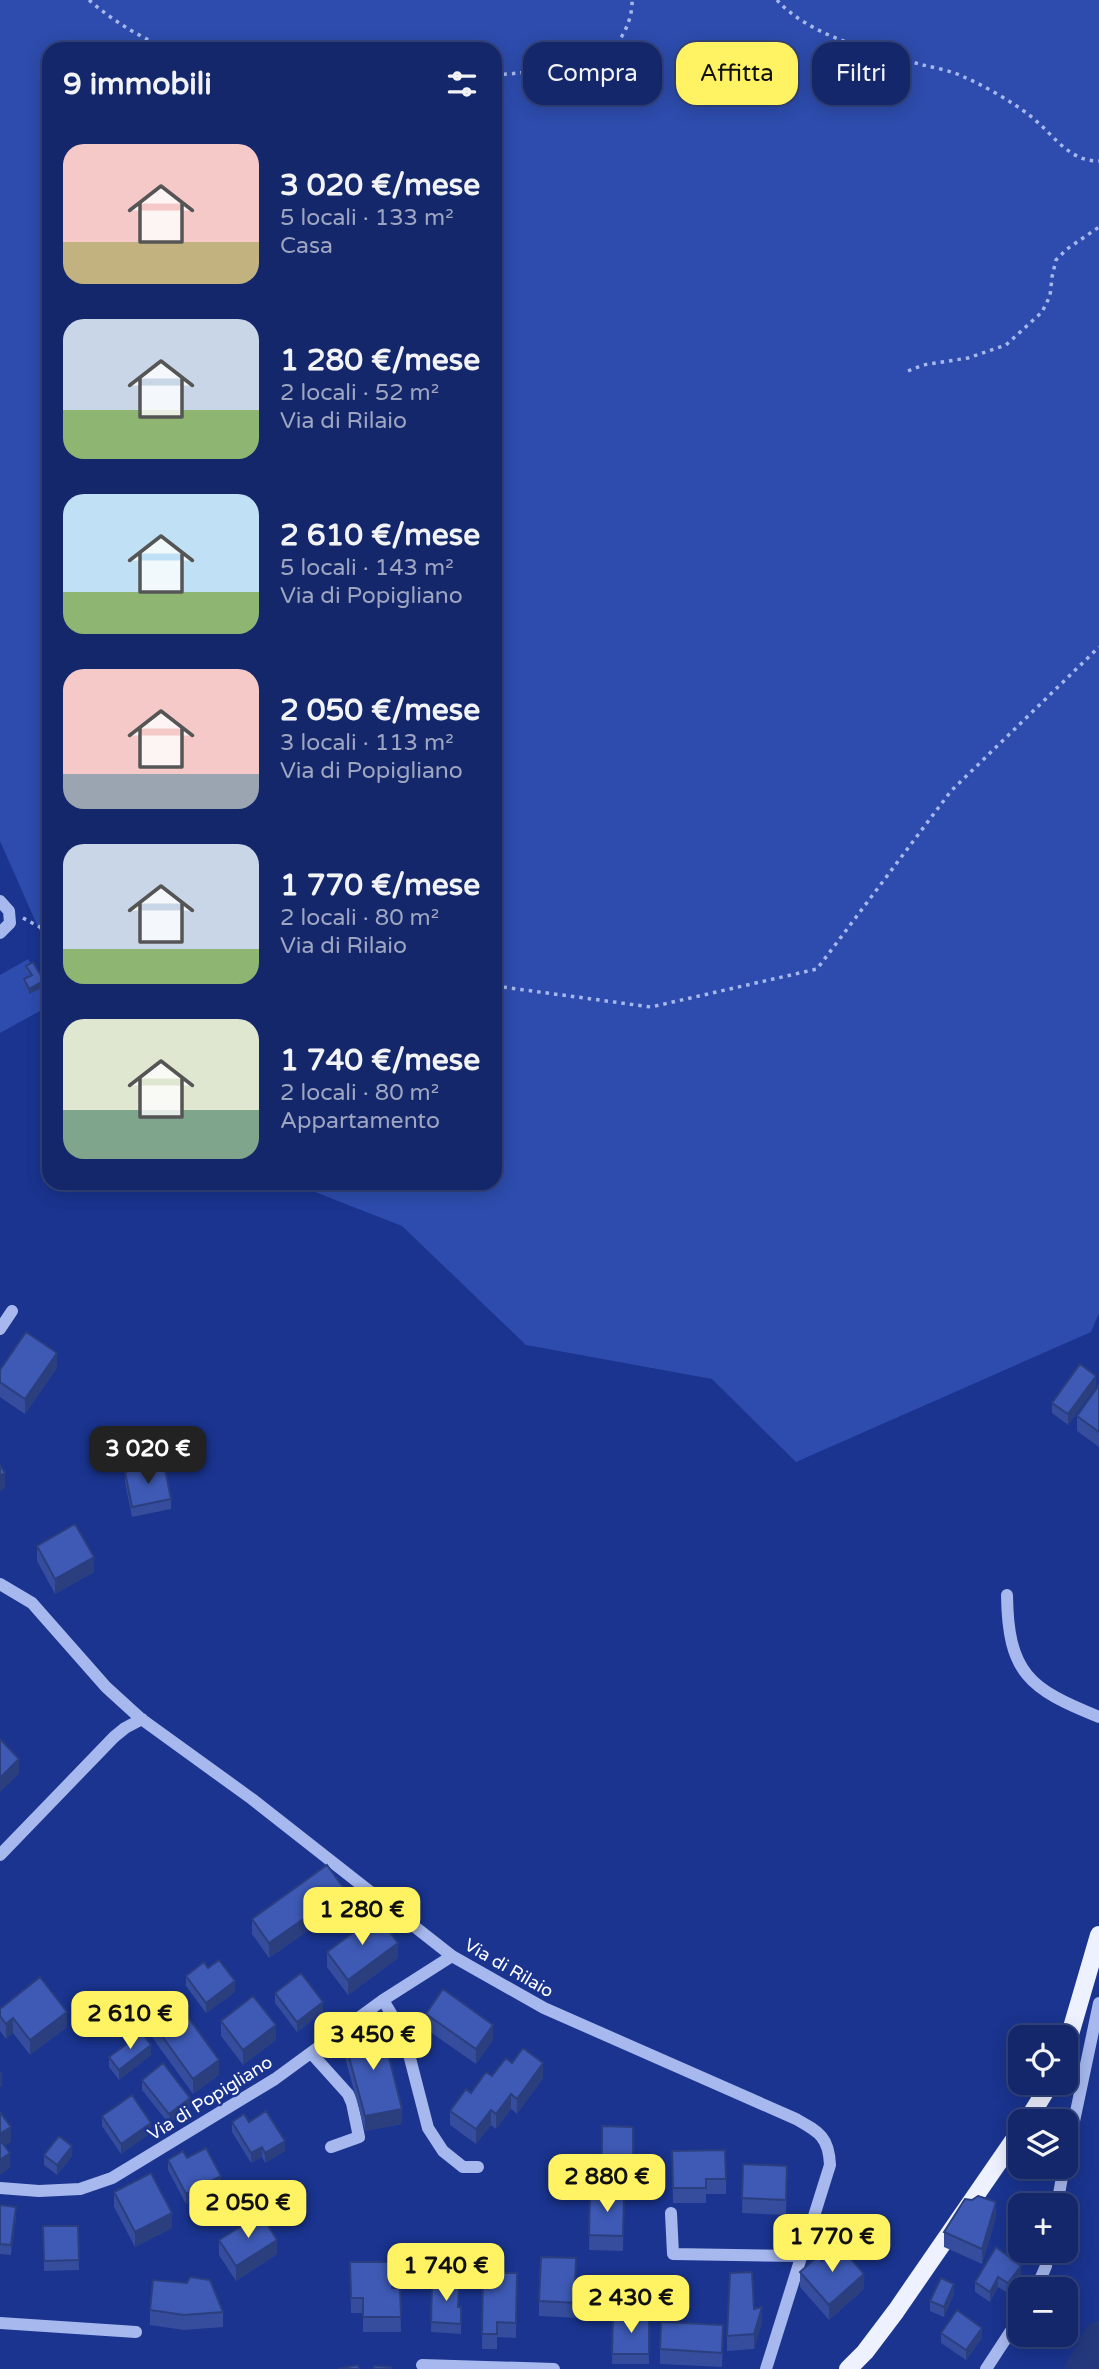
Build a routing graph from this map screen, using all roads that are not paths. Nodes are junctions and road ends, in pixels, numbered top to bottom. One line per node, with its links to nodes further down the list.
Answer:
1 (5, 906): 2 (street)
2 (0, 933)
3 (12, 1311): 4 (street)
4 (0, 1329)
5 (0, 1584): 8 (street, Via di Rilaio)
6 (1007, 1595): 7 (street)
7 (1099, 1717)
8 (142, 1719): 9 (street); 11 (street, Via di Rilaio)
9 (0, 1855)
10 (1099, 1935): 14 (main road)
11 (452, 1955): 12 (street, Via di Popigliano); 22 (street, Via di Rilaio)
12 (383, 2000): 15 (street, Via di Popigliano); 19 (street)
13 (1099, 2003): 16 (street)
14 (1073, 2025)
15 (312, 2054): 17 (street); 20 (street, Via di Popigliano)
16 (1077, 2109)
17 (331, 2147)
18 (1008, 2149): 29 (main road)
19 (478, 2167)
20 (0, 2188)
21 (671, 2213): 22 (street)
22 (802, 2256): 28 (street, Via di Rilaio)
23 (0, 2323): 24 (street)
24 (136, 2332)
25 (1008, 2335): 30 (street)
26 (422, 2365): 27 (street)
27 (554, 2369)
28 (766, 2369)
29 (848, 2369)
30 (986, 2369)

